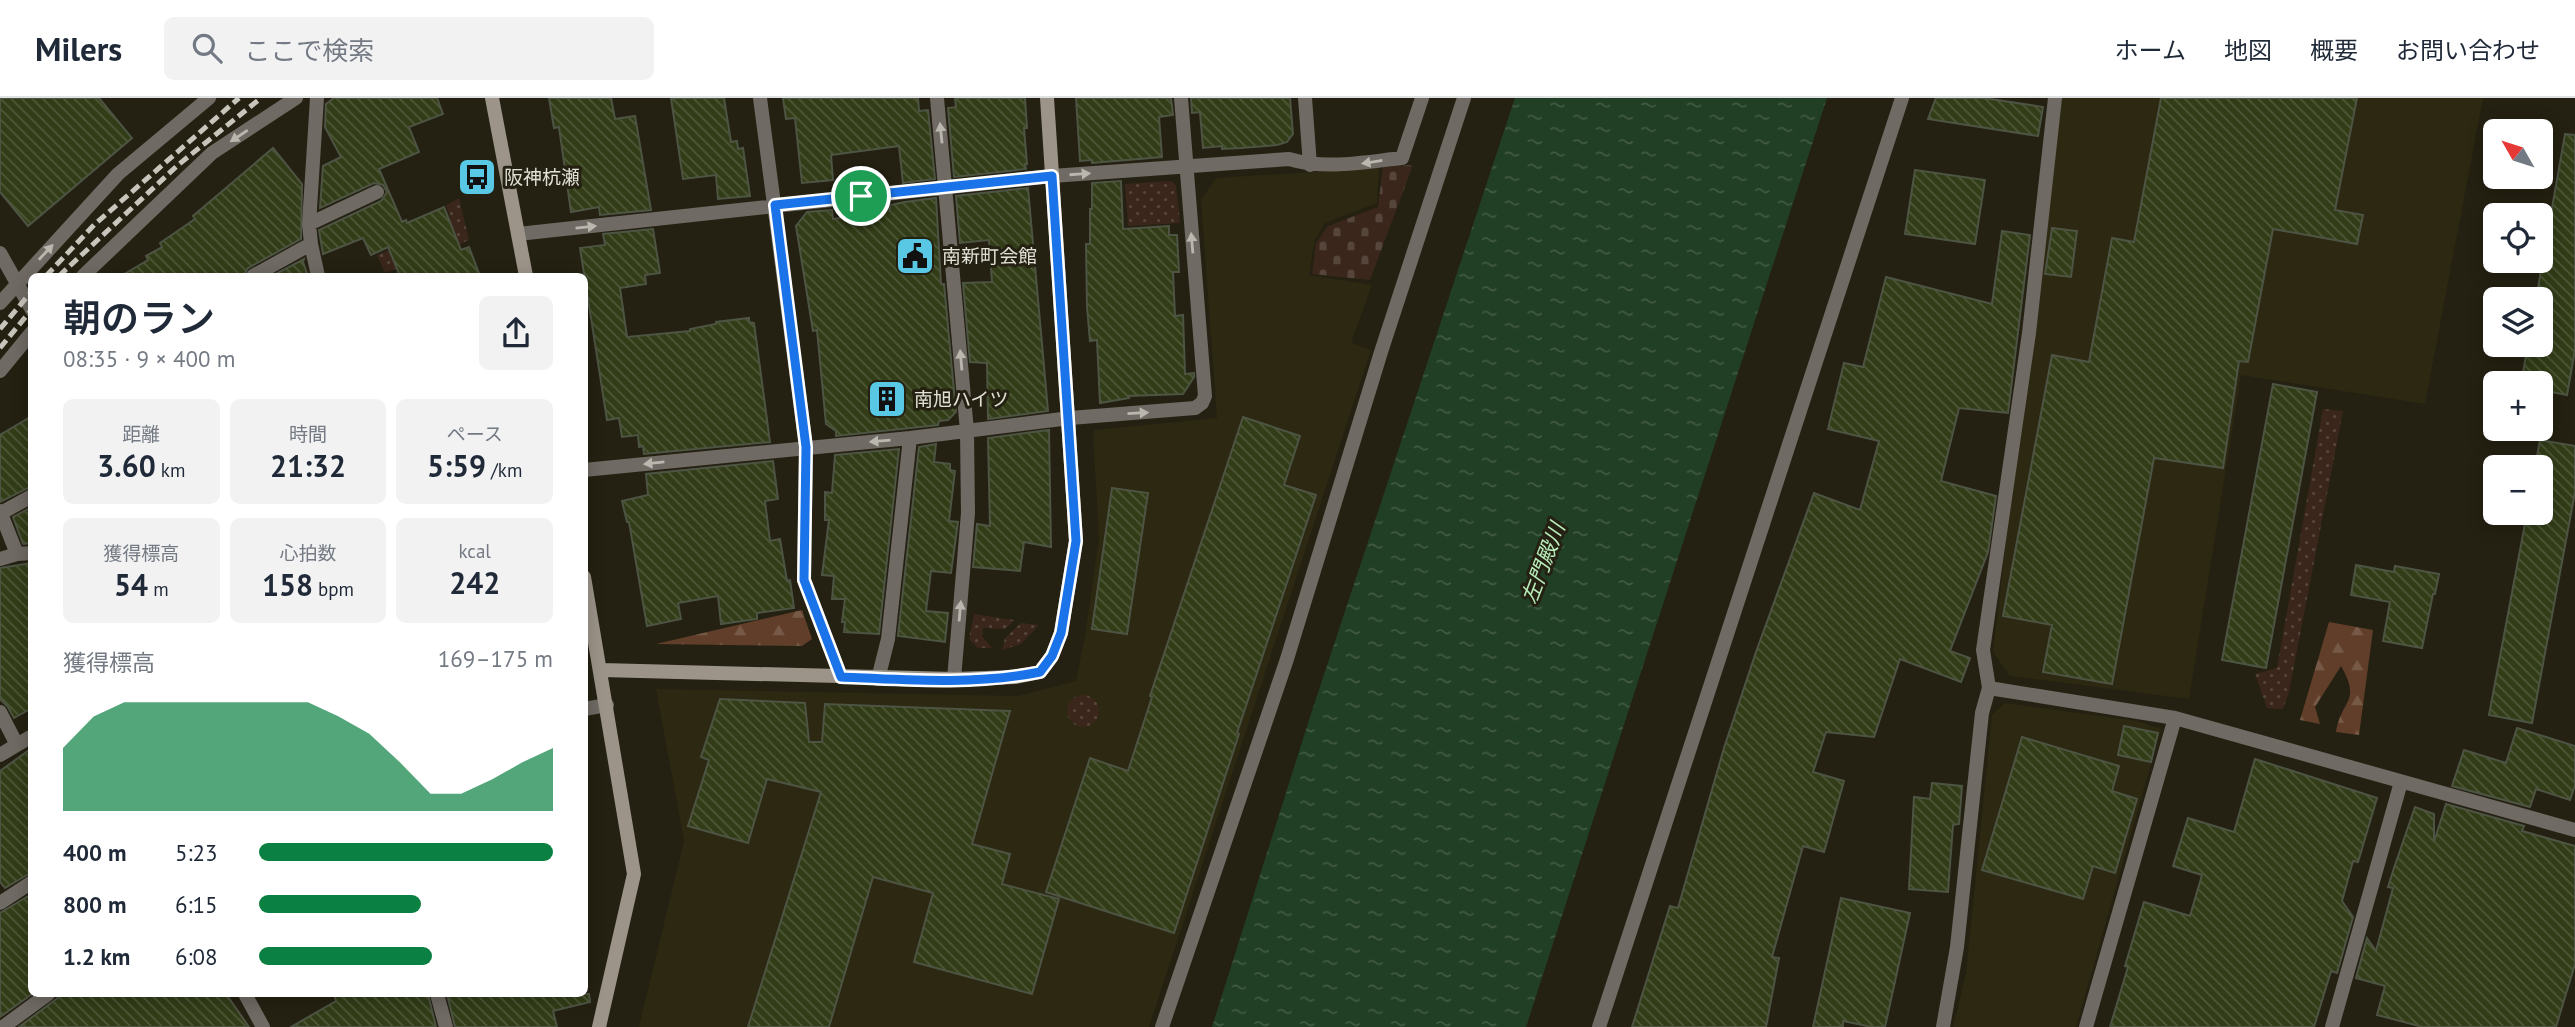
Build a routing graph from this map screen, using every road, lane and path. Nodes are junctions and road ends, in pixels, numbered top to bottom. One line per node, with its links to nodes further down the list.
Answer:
1 (209, 98): 28 (street, one-way to 1)
2 (296, 98): 24 (street, one-way to 24)
3 (317, 98): 20 (street)
4 (492, 98): 21 (street)
5 (760, 98): 19 (street)
6 (937, 98): 17 (street, one-way to 6)
7 (1047, 98): 16 (street)
8 (1181, 98): 15 (street)
9 (1305, 98): 14 (street)
10 (1422, 98): 14 (street, one-way to 14)
11 (1464, 98): 66 (street)
12 (1902, 98): 67 (street)
13 (2055, 98): 47 (street)
14 (1310, 165): 15 (street)
15 (1186, 168): 16 (street, one-way to 15); 33 (street, one-way to 15)
16 (1052, 176): 17 (street); 33 (street)
17 (946, 187): 19 (street); 34 (street, one-way to 17)
18 (377, 192): 20 (street)
19 (775, 205): 21 (street, one-way to 19); 36 (street)
20 (309, 224): 22 (street)
21 (518, 234): 27 (street)
22 (311, 244): 25 (street); 26 (street)
23 (0, 253): 28 (street)
24 (86, 273)
25 (258, 273)
26 (317, 273)
27 (525, 273)
28 (17, 285): 29 (street); 30 (street)
29 (0, 303)
30 (28, 303)
31 (28, 337): 32 (street)
32 (0, 371)
33 (1070, 418): 34 (street); 46 (street)
34 (967, 431): 35 (street); 46 (street, one-way to 34)
35 (910, 438): 36 (street, one-way to 36); 45 (street)
36 (806, 447): 37 (street, one-way to 37); 44 (street)
37 (588, 470)
38 (28, 498): 39 (street)
39 (0, 512): 40 (street)
40 (24, 554): 41 (street)
41 (0, 559)
42 (588, 598): 43 (street)
43 (602, 670): 44 (street); 48 (street)
44 (841, 677): 45 (street)
45 (878, 679): 46 (street)
46 (954, 680)
47 (1989, 688): 51 (street); 68 (street)
48 (607, 705): 49 (street); 65 (street)
49 (588, 708)
50 (0, 712): 53 (street)
51 (2175, 718): 55 (street); 69 (street)
52 (28, 738): 53 (street)
53 (16, 743): 54 (street)
54 (0, 755)
55 (2401, 782): 56 (street); 70 (street)
56 (2575, 830)
57 (28, 885): 58 (street)
58 (0, 903)
59 (44, 997): 62 (street)
60 (247, 997): 63 (street)
61 (438, 997): 64 (street)
62 (3, 1027)
63 (262, 1027)
64 (446, 1027)
65 (599, 1027)
66 (1162, 1027)
67 (1599, 1027)
68 (1943, 1027)
69 (2086, 1027)
70 (2332, 1027)

